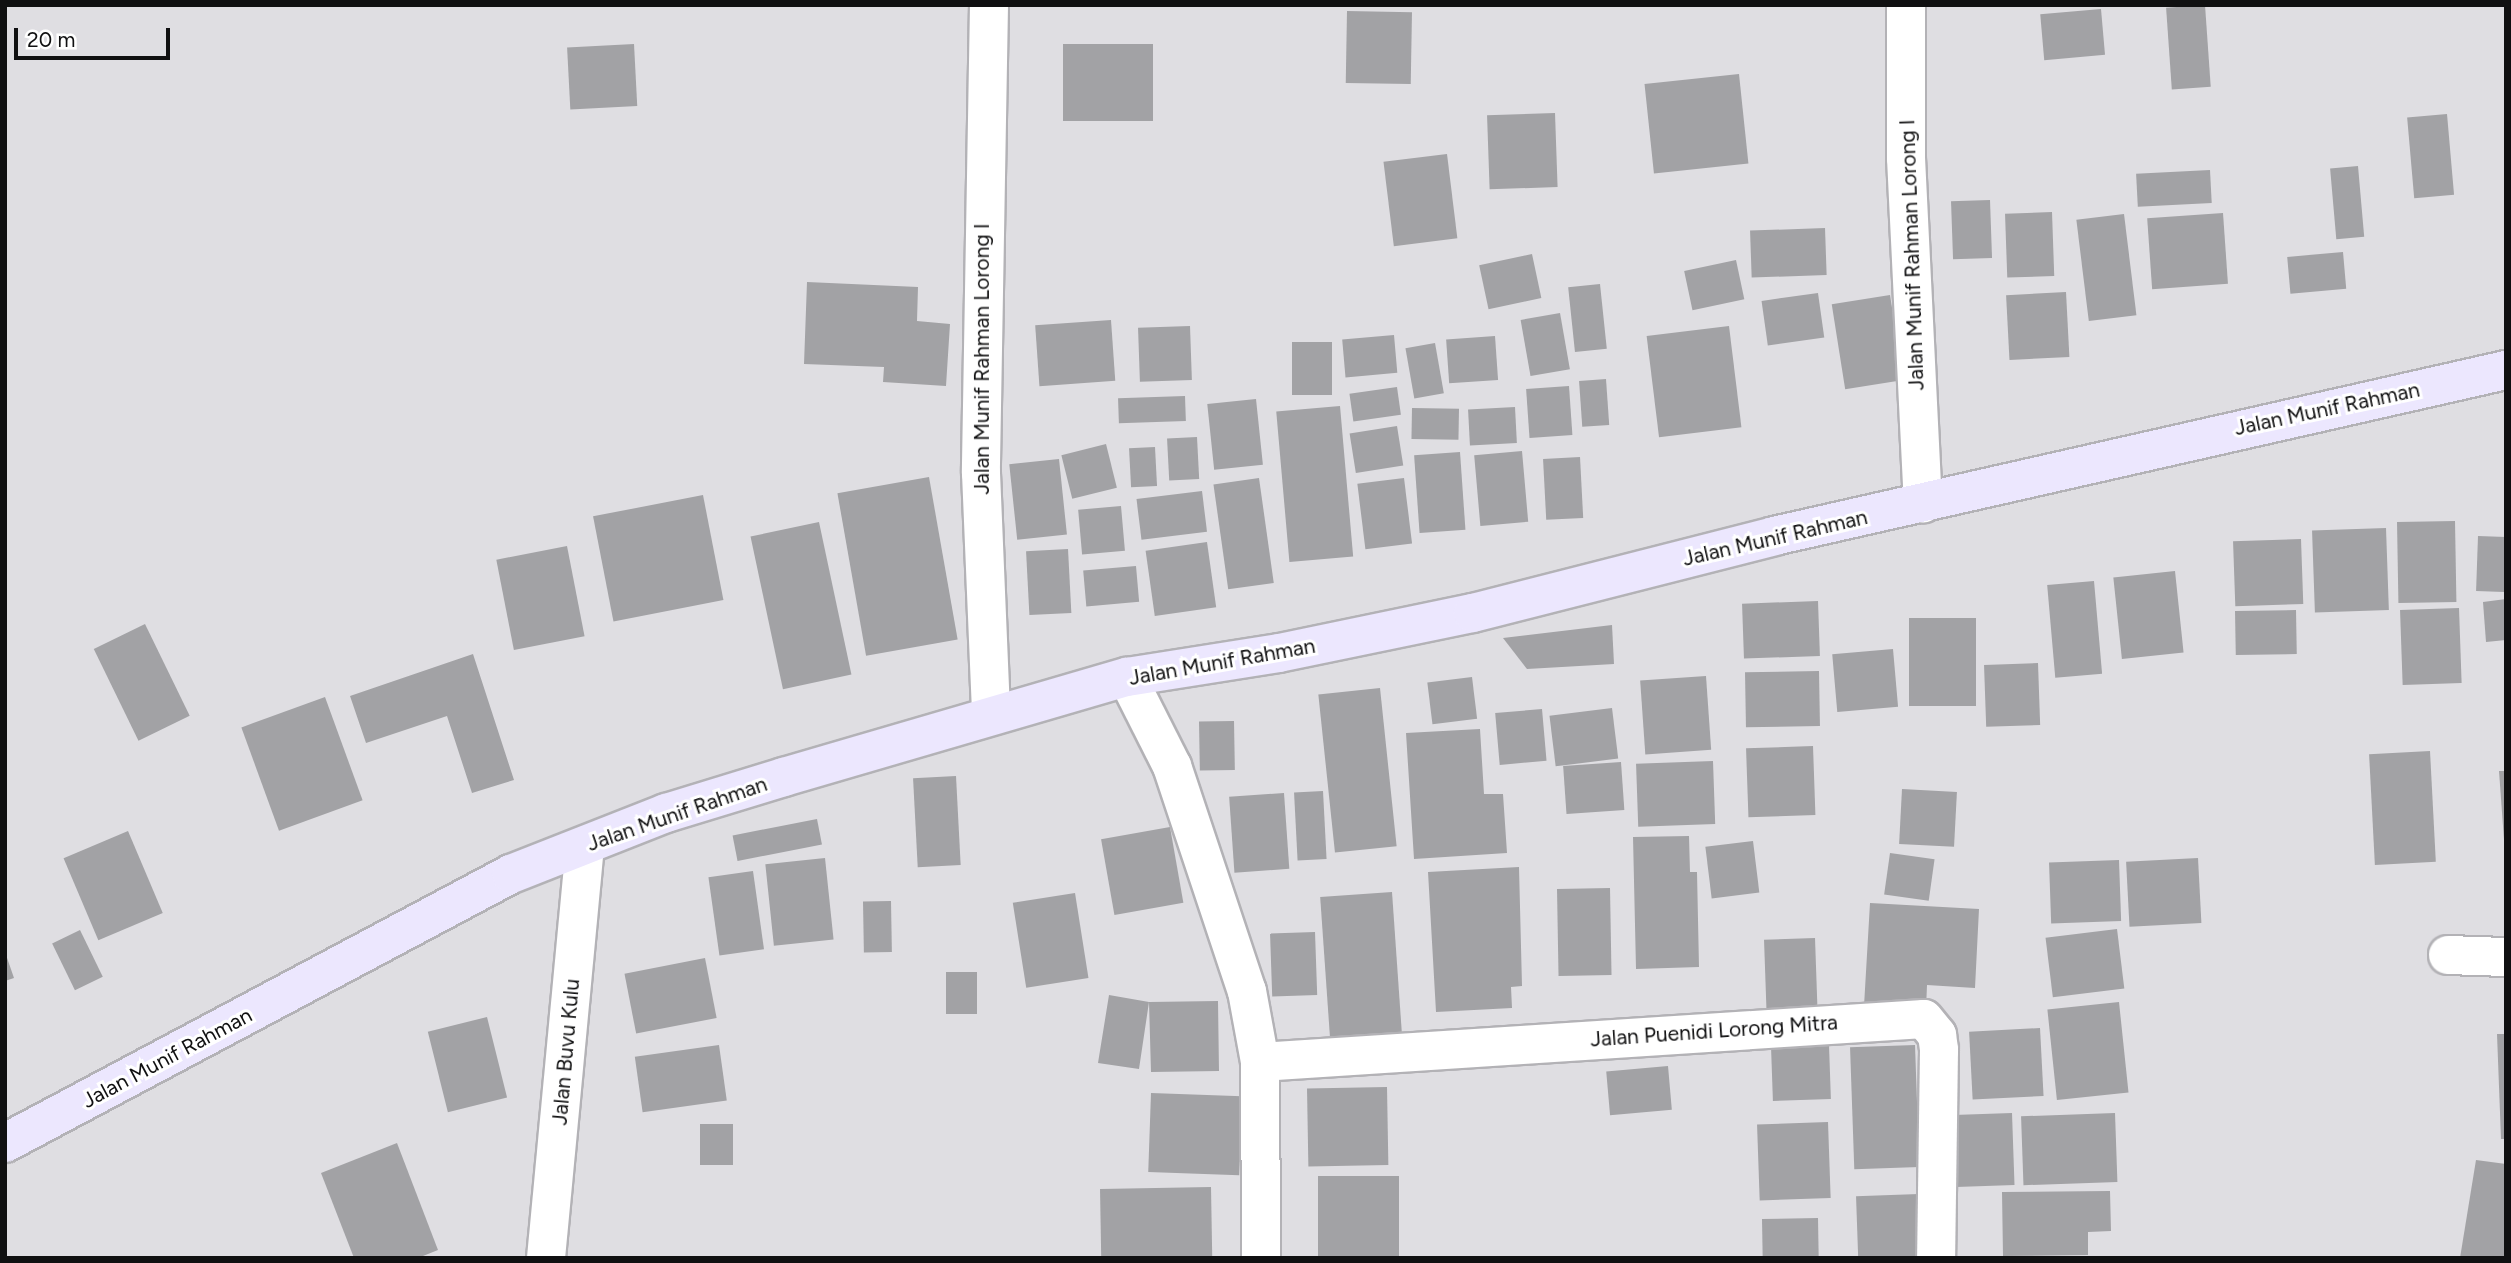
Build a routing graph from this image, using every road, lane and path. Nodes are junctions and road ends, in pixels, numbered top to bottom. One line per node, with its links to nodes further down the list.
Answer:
1 (989, 5): 6 (street, Jalan Munif Rahman Lorong I)
2 (1906, 5): 4 (street, Jalan Munif Rahman Lorong I)
3 (2506, 370): 4 (street, Jalan Munif Rahman)
4 (1923, 504): 5 (street, Jalan Munif Rahman)
5 (1128, 677): 6 (street, Jalan Munif Rahman); 10 (street)
6 (991, 713): 7 (street, Jalan Munif Rahman)
7 (585, 846): 11 (street, Jalan Munif Rahman); 12 (street, Jalan Buvu Kulu)
8 (2448, 955): 9 (street)
9 (2506, 957)
10 (1260, 1062): 13 (street); 14 (street, Jalan Puenidi Lorong Mitra)
11 (5, 1143)
12 (546, 1258)
13 (1261, 1258)
14 (1936, 1258)

